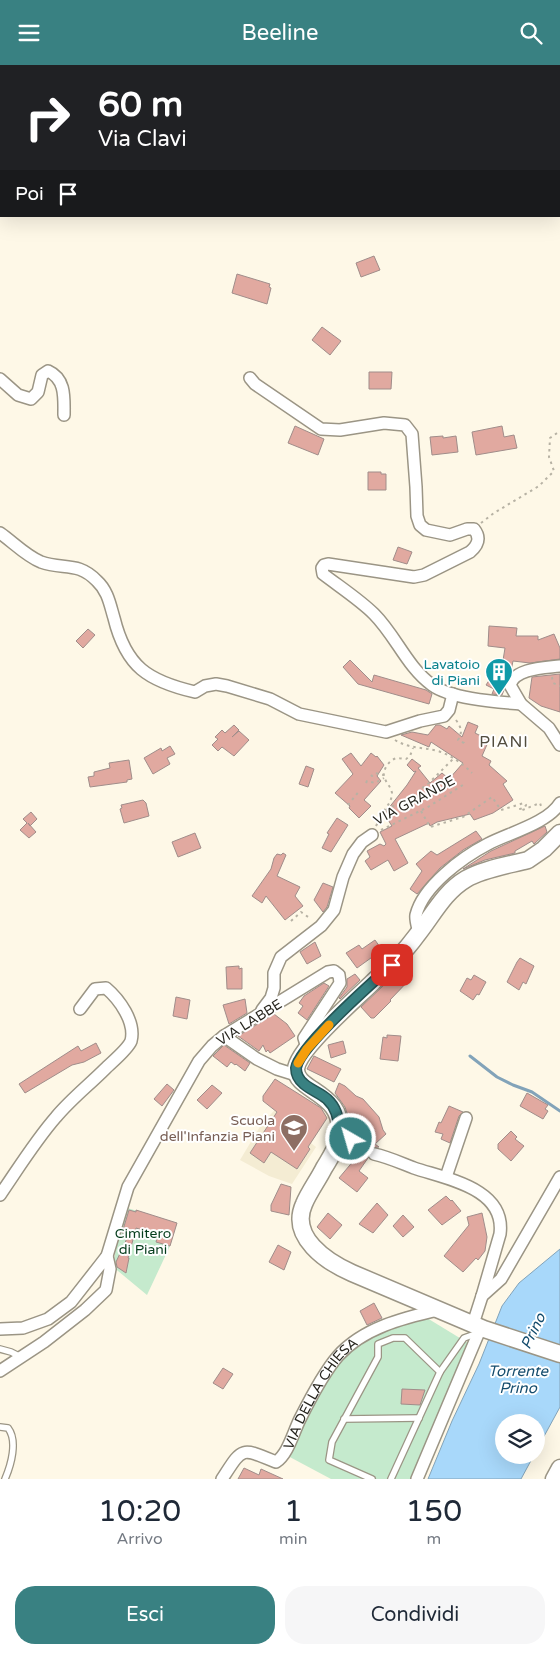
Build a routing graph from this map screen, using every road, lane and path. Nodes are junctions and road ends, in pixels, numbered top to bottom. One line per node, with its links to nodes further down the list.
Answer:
1 (250, 378): 5 (street)
2 (0, 379): 3 (street)
3 (64, 415)
4 (560, 431): 5 (path)
5 (474, 529): 8 (street)
6 (0, 533): 11 (street)
7 (556, 667): 9 (street)
8 (453, 694): 9 (street); 10 (street)
9 (521, 704): 13 (street)
10 (444, 716): 11 (street); 12 (path)
11 (386, 732): 14 (path, VIA GRANDE)
12 (464, 745)
13 (560, 745)
14 (413, 748): 15 (path, VIA GRANDE); 18 (path)
15 (454, 758): 16 (path, VIA GRANDE); 22 (path)
16 (472, 773)
17 (370, 775): 18 (path)
18 (384, 777): 19 (path); 27 (path)
19 (366, 783)
20 (466, 783): 28 (path, VIA GRANDE)
21 (359, 790): 25 (path)
22 (417, 792)
23 (398, 803): 27 (path)
24 (560, 803): 33 (street)
25 (348, 805)
26 (541, 807): 28 (path)
27 (384, 811): 30 (path)
28 (421, 811): 30 (path, VIA GRANDE)
29 (560, 833): 33 (main road)
30 (372, 835): 32 (street)
31 (291, 921): 32 (path)
32 (321, 927): 35 (street)
33 (419, 933): 37 (main road)
34 (80, 1009): 45 (street)
35 (255, 1018): 36 (street, VIA LABBE); 37 (street, VIA LABBE)
36 (224, 1036): 38 (street); 46 (street, VIA LABBE)
37 (307, 1049): 38 (main road)
38 (296, 1075): 40 (main road)
39 (466, 1118): 43 (street)
40 (339, 1137): 41 (street); 48 (main road)
41 (363, 1146)
42 (374, 1153): 43 (street)
43 (446, 1177): 47 (street)
44 (560, 1177): 47 (street)
45 (0, 1195)
46 (107, 1256): 50 (street, VIA LABBE); 53 (street, VIA LABBE)
47 (482, 1296): 49 (street)
48 (439, 1309): 49 (main road); 61 (street, VIA DELLA CHIESA)
49 (479, 1328): 52 (main road); 55 (lane); 64 (street)
50 (0, 1329)
51 (0, 1349): 53 (lane)
52 (560, 1354)
53 (20, 1357): 54 (street, VIA LABBE)
54 (0, 1371)
55 (440, 1372): 56 (lane); 57 (lane)
56 (419, 1418): 57 (lane); 63 (lane)
57 (344, 1419): 62 (lane)
58 (0, 1427): 60 (lane)
59 (560, 1468): 65 (main road)
60 (5, 1479)
61 (222, 1479)
62 (372, 1479)
63 (391, 1479)
64 (417, 1479)
65 (554, 1479)

